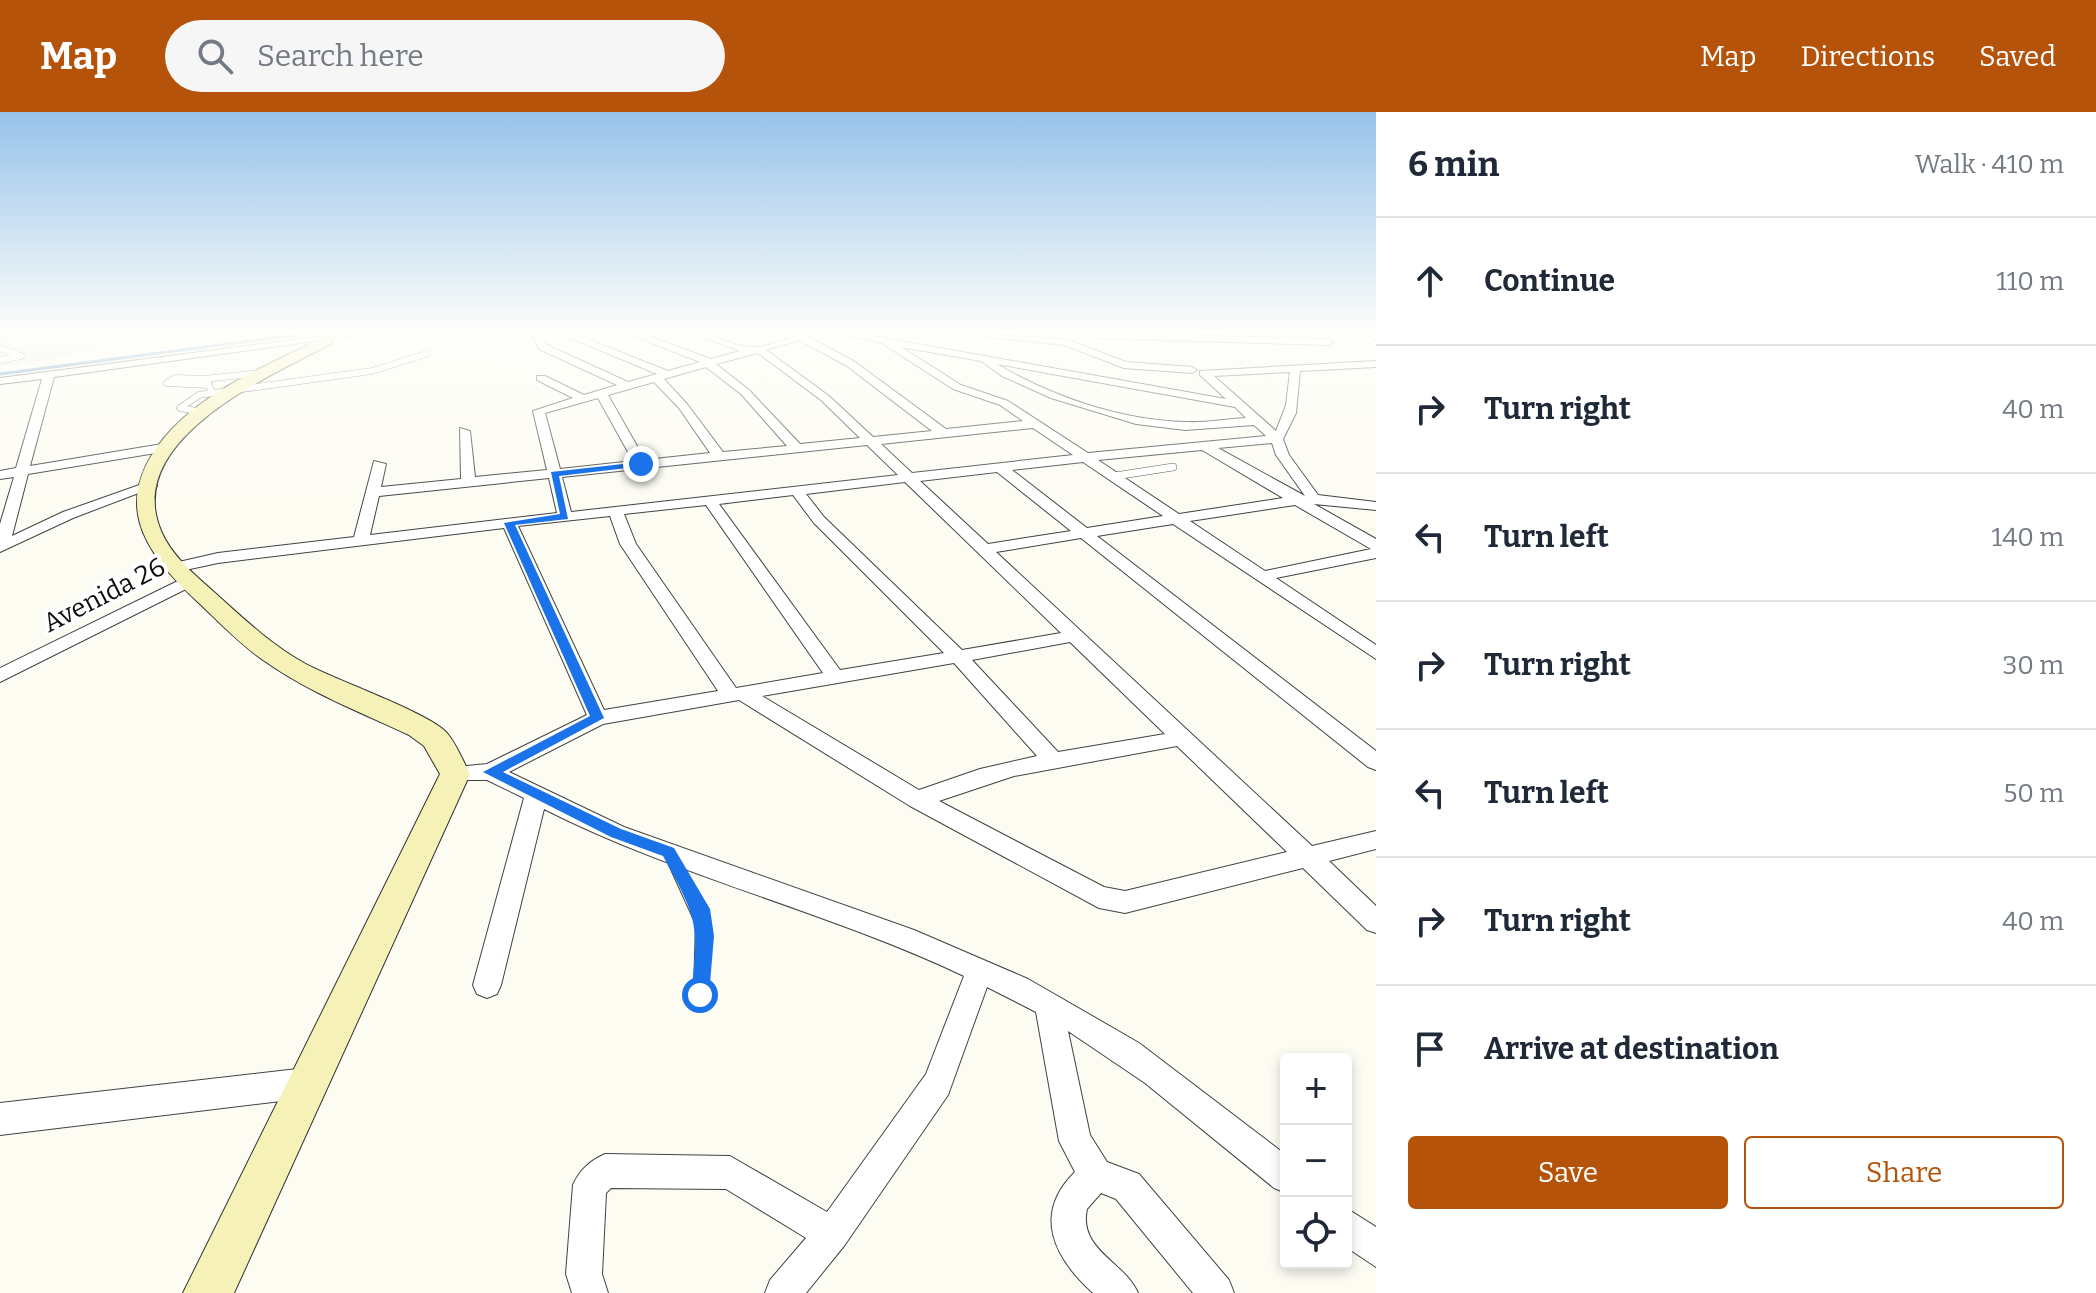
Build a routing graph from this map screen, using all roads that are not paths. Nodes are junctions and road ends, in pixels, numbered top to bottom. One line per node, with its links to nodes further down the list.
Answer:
1 (45, 388): 36 (street)
2 (191, 388): 17 (lane)
3 (202, 388): 17 (lane)
4 (222, 388): 17 (street)
5 (242, 388): 17 (lane)
6 (562, 388): 19 (street)
7 (620, 388): 18 (street)
8 (671, 388): 30 (street)
9 (740, 388): 29 (street)
10 (811, 388): 26 (street)
11 (883, 388): 24 (street)
12 (960, 388): 22 (street)
13 (1036, 388): 21 (street)
14 (1150, 388): 20 (street)
15 (1217, 388): 20 (street)
16 (1295, 388): 25 (street)
17 (212, 392): 28 (street)
18 (601, 393): 19 (street); 33 (street)
19 (582, 398): 37 (street)
20 (1235, 404): 21 (street)
21 (1254, 421): 25 (street)
22 (1035, 424): 24 (street); 31 (street)
23 (464, 431): 41 (street)
24 (943, 433): 26 (street)
25 (1277, 439): 27 (street, Avenida 26); 45 (street)
26 (870, 441): 29 (street); 40 (street)
27 (1203, 445): 31 (street, Avenida 26); 47 (street)
28 (168, 447): 36 (street); 42 (street)
29 (796, 448): 30 (street)
30 (719, 456): 33 (street)
31 (1088, 459): 35 (street, Avenida 26); 39 (street)
32 (379, 464): 44 (street)
33 (641, 464): 37 (street)
34 (1173, 467): 39 (lane)
35 (1002, 469): 40 (street, Avenida 26); 53 (street)
36 (20, 471): 38 (street); 56 (street)
37 (554, 473): 41 (street); 50 (street)
38 (0, 475)
39 (1115, 476): 51 (street)
40 (906, 479): 43 (street, Avenida 26); 57 (street)
41 (468, 482): 44 (street)
42 (150, 486): 56 (street); 59 (street)
43 (797, 491): 46 (street, Avenida 26); 64 (street)
44 (372, 492): 54 (street)
45 (1314, 499): 47 (street); 48 (street)
46 (710, 501): 49 (street, Avenida 26); 65 (street)
47 (1297, 501): 51 (street); 55 (street)
48 (1376, 506)
49 (615, 511): 50 (street, Avenida 26); 67 (street)
50 (565, 517): 52 (street, Avenida 26)
51 (1179, 518): 53 (street); 60 (street)
52 (509, 523): 54 (street, Avenida 26); 68 (street)
53 (1083, 533): 57 (street); 71 (street)
54 (361, 540): 59 (street, Avenida 26)
55 (1376, 546)
56 (0, 547)
57 (983, 549): 61 (street)
58 (1376, 553): 60 (street)
59 (182, 574): 66 (street, Avenida 26); 73 (street)
60 (1263, 576): 62 (street)
61 (1075, 636): 64 (street); 69 (street)
62 (1367, 639): 63 (street)
63 (1376, 653)
64 (957, 655): 65 (street); 70 (street)
65 (834, 675): 67 (street)
66 (0, 676)
67 (737, 694): 68 (street); 75 (street)
68 (598, 718): 72 (street)
69 (1183, 738): 70 (street); 78 (street)
70 (1054, 761): 75 (street)
71 (1376, 762)
72 (490, 772): 73 (street); 74 (street)
73 (455, 774): 84 (street)
74 (536, 794): 77 (street); 81 (street)
75 (918, 800): 78 (street)
76 (1376, 840): 78 (street)
77 (669, 852): 80 (street); 82 (lane)
78 (1307, 857): 79 (street)
79 (1376, 922)
80 (979, 971): 83 (street); 89 (street)
81 (487, 985)
82 (700, 995)
83 (1049, 1006): 86 (street); 87 (street)
84 (306, 1083): 85 (street); 91 (street)
85 (0, 1119)
86 (1280, 1171)
87 (1096, 1175): 94 (street); 95 (street)
88 (1352, 1230): 90 (street)
89 (832, 1234): 92 (street); 93 (street)
90 (1376, 1249)
91 (208, 1293)
92 (590, 1293)
93 (783, 1293)
94 (1120, 1293)
95 (1216, 1293)

